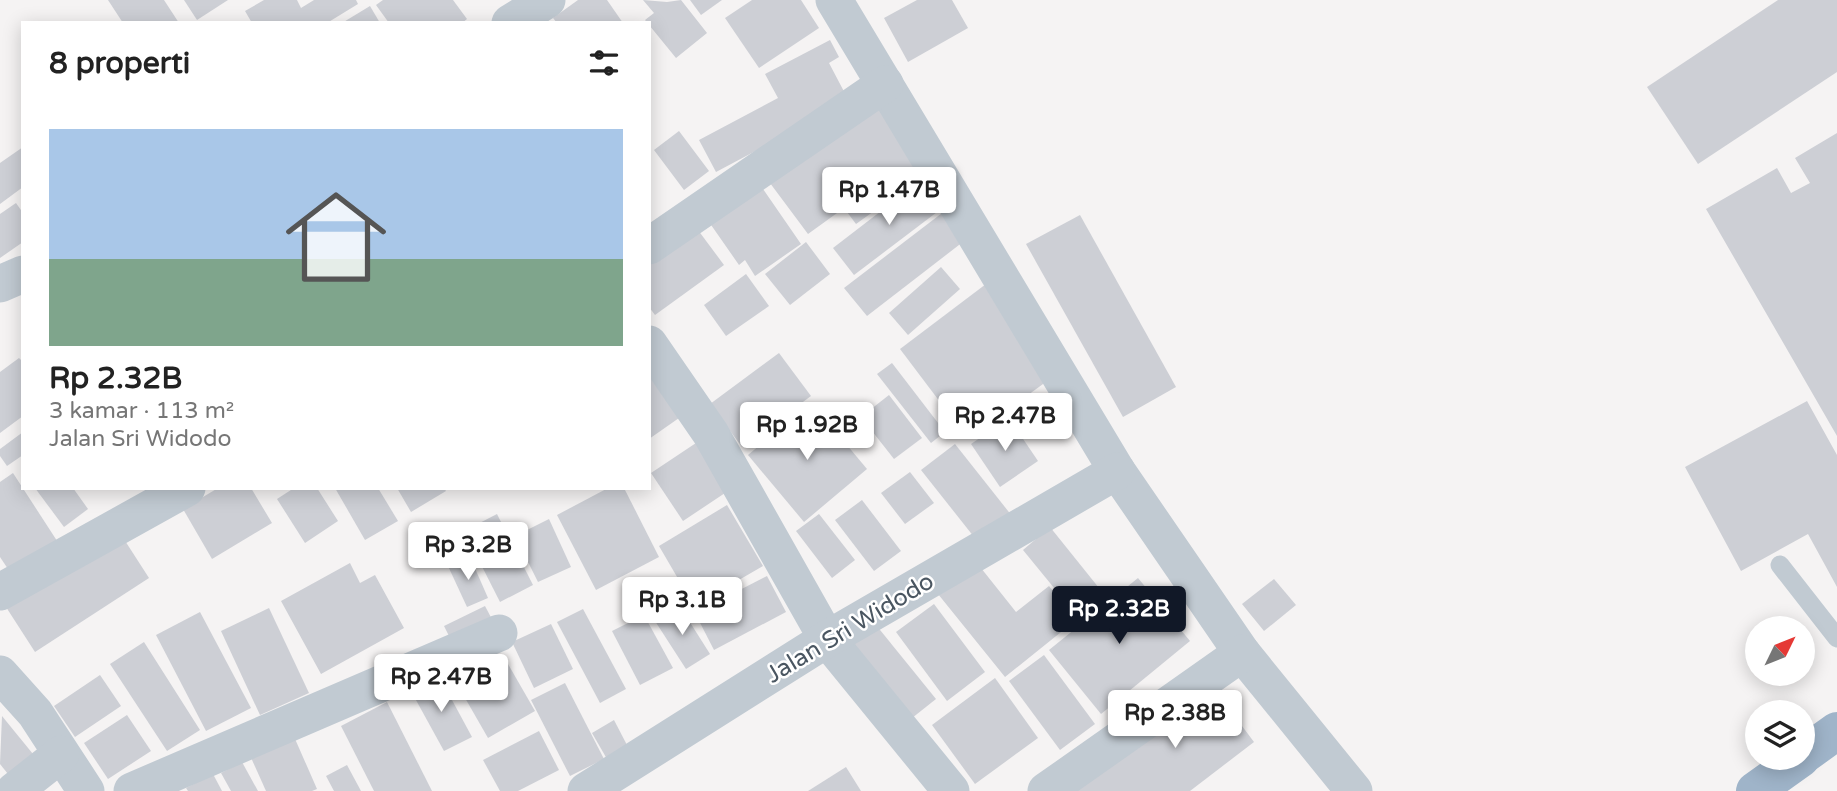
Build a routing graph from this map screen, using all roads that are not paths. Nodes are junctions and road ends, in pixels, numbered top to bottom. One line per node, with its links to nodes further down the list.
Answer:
1 (547, 0): 3 (street)
2 (834, 0): 4 (street)
3 (513, 21)
4 (885, 84): 5 (street); 9 (street)
5 (651, 245)
6 (21, 275): 7 (street)
7 (0, 284)
8 (651, 347): 15 (street)
9 (1117, 471): 15 (street, Jalan Sri Widodo); 16 (street)
10 (183, 490): 12 (street)
11 (1780, 565): 14 (lane)
12 (0, 592)
13 (499, 633): 24 (street)
14 (1837, 638)
15 (827, 639): 25 (street, Jalan Sri Widodo); 26 (street)
16 (1242, 653): 27 (street); 28 (street)
17 (0, 674): 20 (street)
18 (1836, 733): 19 (highway)
19 (1815, 748)
20 (61, 754): 22 (street); 23 (street)
21 (1784, 770): 29 (highway)
22 (14, 791)
23 (86, 791)
24 (132, 791)
25 (586, 791)
26 (951, 791)
27 (1046, 791)
28 (1354, 791)
29 (1755, 791)

